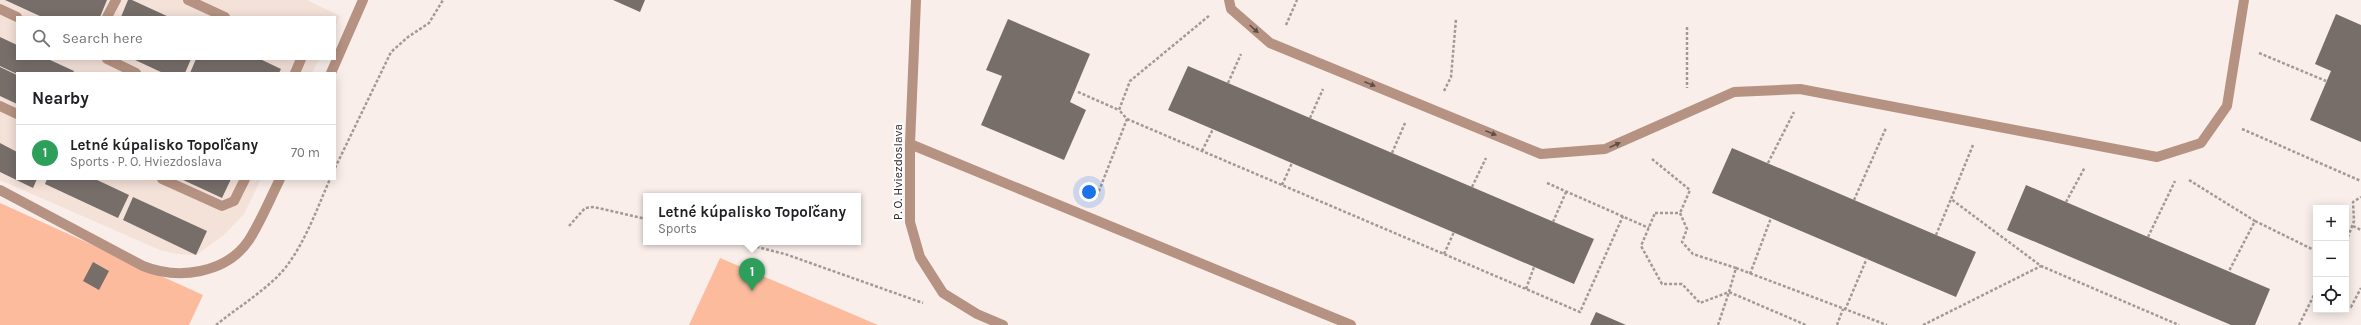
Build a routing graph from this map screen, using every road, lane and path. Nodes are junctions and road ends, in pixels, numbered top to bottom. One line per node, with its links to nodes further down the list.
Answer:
1 (116, 0): 11 (street)
2 (188, 0): 12 (street)
3 (363, 0): 23 (street)
4 (443, 0): 48 (path)
5 (916, 0): 40 (street, P. O. Hviezdoslava)
6 (1229, 0): 16 (street, one-way to 16)
7 (1297, 0): 16 (path)
8 (2244, 0): 31 (street)
9 (0, 9): 13 (street)
10 (1210, 15): 30 (path)
11 (108, 16)
12 (223, 16)
13 (16, 17)
14 (1456, 19): 24 (path)
15 (1687, 27): 31 (path)
16 (1277, 46): 31 (street, one-way to 31)
17 (1241, 54): 26 (path)
18 (2259, 54): 25 (path)
19 (109, 60): 21 (street)
20 (302, 60): 22 (street)
21 (134, 72)
22 (296, 72)
23 (332, 72)
24 (1451, 77)
25 (2326, 81)
26 (1228, 83)
27 (1324, 89): 34 (path)
28 (1078, 92): 30 (path)
29 (0, 106): 33 (street)
30 (1119, 110): 35 (path)
31 (1693, 110)
32 (1794, 111): 47 (path)
33 (16, 114)
34 (1310, 118)
35 (1127, 119): 42 (path); 68 (path)
36 (1405, 123): 43 (path)
37 (1886, 128): 64 (path)
38 (1213, 129): 42 (path)
39 (2242, 130): 56 (path)
40 (910, 144): 68 (street); 98 (street, P. O. Hviezdoslava)
41 (1972, 145): 63 (path)
42 (1202, 151): 58 (path)
43 (1392, 153)
44 (1486, 158): 59 (path)
45 (1652, 159): 66 (path)
46 (1292, 163): 58 (path)
47 (1768, 163)
48 (336, 166)
49 (2085, 166): 65 (path)
50 (164, 180): 51 (street)
51 (244, 180)
52 (279, 180): 60 (street)
53 (330, 180): 97 (path)
54 (2189, 180): 71 (path)
55 (2174, 181): 79 (path)
56 (2361, 181)
57 (1548, 183): 61 (path)
58 (1282, 185): 83 (path)
59 (1472, 188)
60 (0, 190)
61 (1566, 192): 67 (path); 72 (path)
62 (2361, 196): 74 (path)
63 (1951, 199): 78 (path); 85 (path)
64 (1854, 200)
65 (2066, 202)
66 (1680, 213): 75 (path); 87 (path)
67 (1623, 216): 75 (path); 91 (path)
68 (1088, 217): 99 (street)
69 (643, 218): 73 (path)
70 (1771, 218): 89 (path)
71 (2255, 221): 82 (path); 88 (path)
72 (1553, 222)
73 (569, 226)
74 (2353, 226): 76 (path); 80 (path)
75 (1649, 228): 92 (path)
76 (2361, 230)
77 (1454, 232): 83 (path)
78 (1936, 235)
79 (2148, 237)
80 (2346, 241)
81 (749, 245): 94 (path)
82 (2313, 250)
83 (1444, 254): 91 (path)
84 (1867, 258): 96 (path)
85 (2041, 266): 104 (path); 105 (path)
86 (1534, 267): 91 (path)
87 (1736, 268): 89 (path); 92 (path)
88 (2229, 271)
89 (1750, 274): 96 (path)
90 (2361, 288): 95 (path)
91 (1526, 289)
92 (1729, 292): 100 (path); 101 (path)
93 (2313, 297): 106 (path)
94 (929, 305)
95 (2349, 306)
96 (1844, 309): 102 (path); 103 (path)
97 (216, 325)
98 (1003, 325)
99 (1351, 325)
100 (1718, 325)
101 (1806, 325)
102 (1837, 325)
103 (1887, 325)
104 (1923, 325)
105 (2179, 325)
106 (2299, 325)

